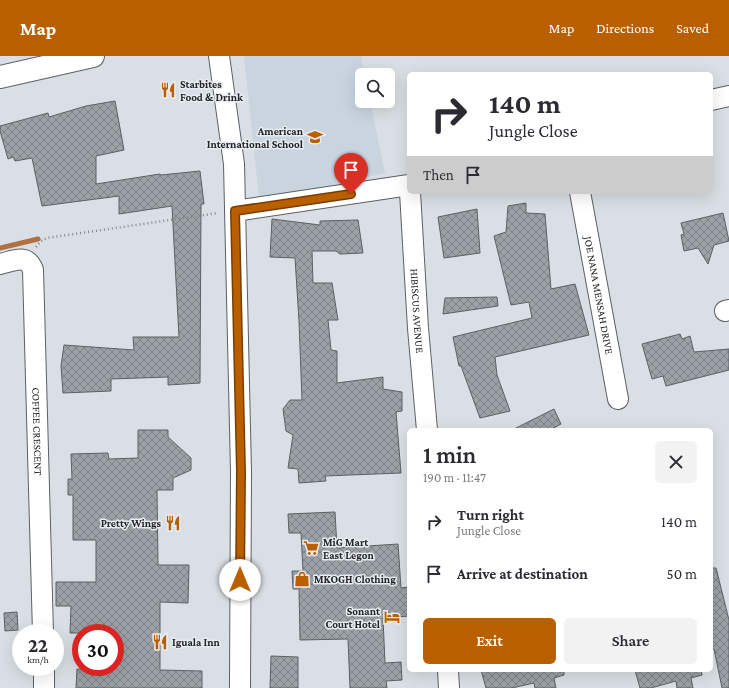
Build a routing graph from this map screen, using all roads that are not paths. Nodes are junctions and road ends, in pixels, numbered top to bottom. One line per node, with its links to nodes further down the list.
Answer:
1 (93, 56): 3 (main road)
2 (219, 56): 9 (street)
3 (0, 77)
4 (729, 96): 5 (street)
5 (713, 100)
6 (407, 185): 9 (street)
7 (410, 194): 12 (street, HIBISCUS AVENUE)
8 (580, 194): 11 (street, JOE NANA MENSAH DRIVE)
9 (235, 211): 17 (street)
10 (0, 264): 13 (street, COFFEE CRESCENT)
11 (618, 399)
12 (427, 428)
13 (43, 624)
14 (448, 672): 18 (street)
15 (44, 676): 16 (street)
16 (44, 688)
17 (240, 688)
18 (449, 688)

